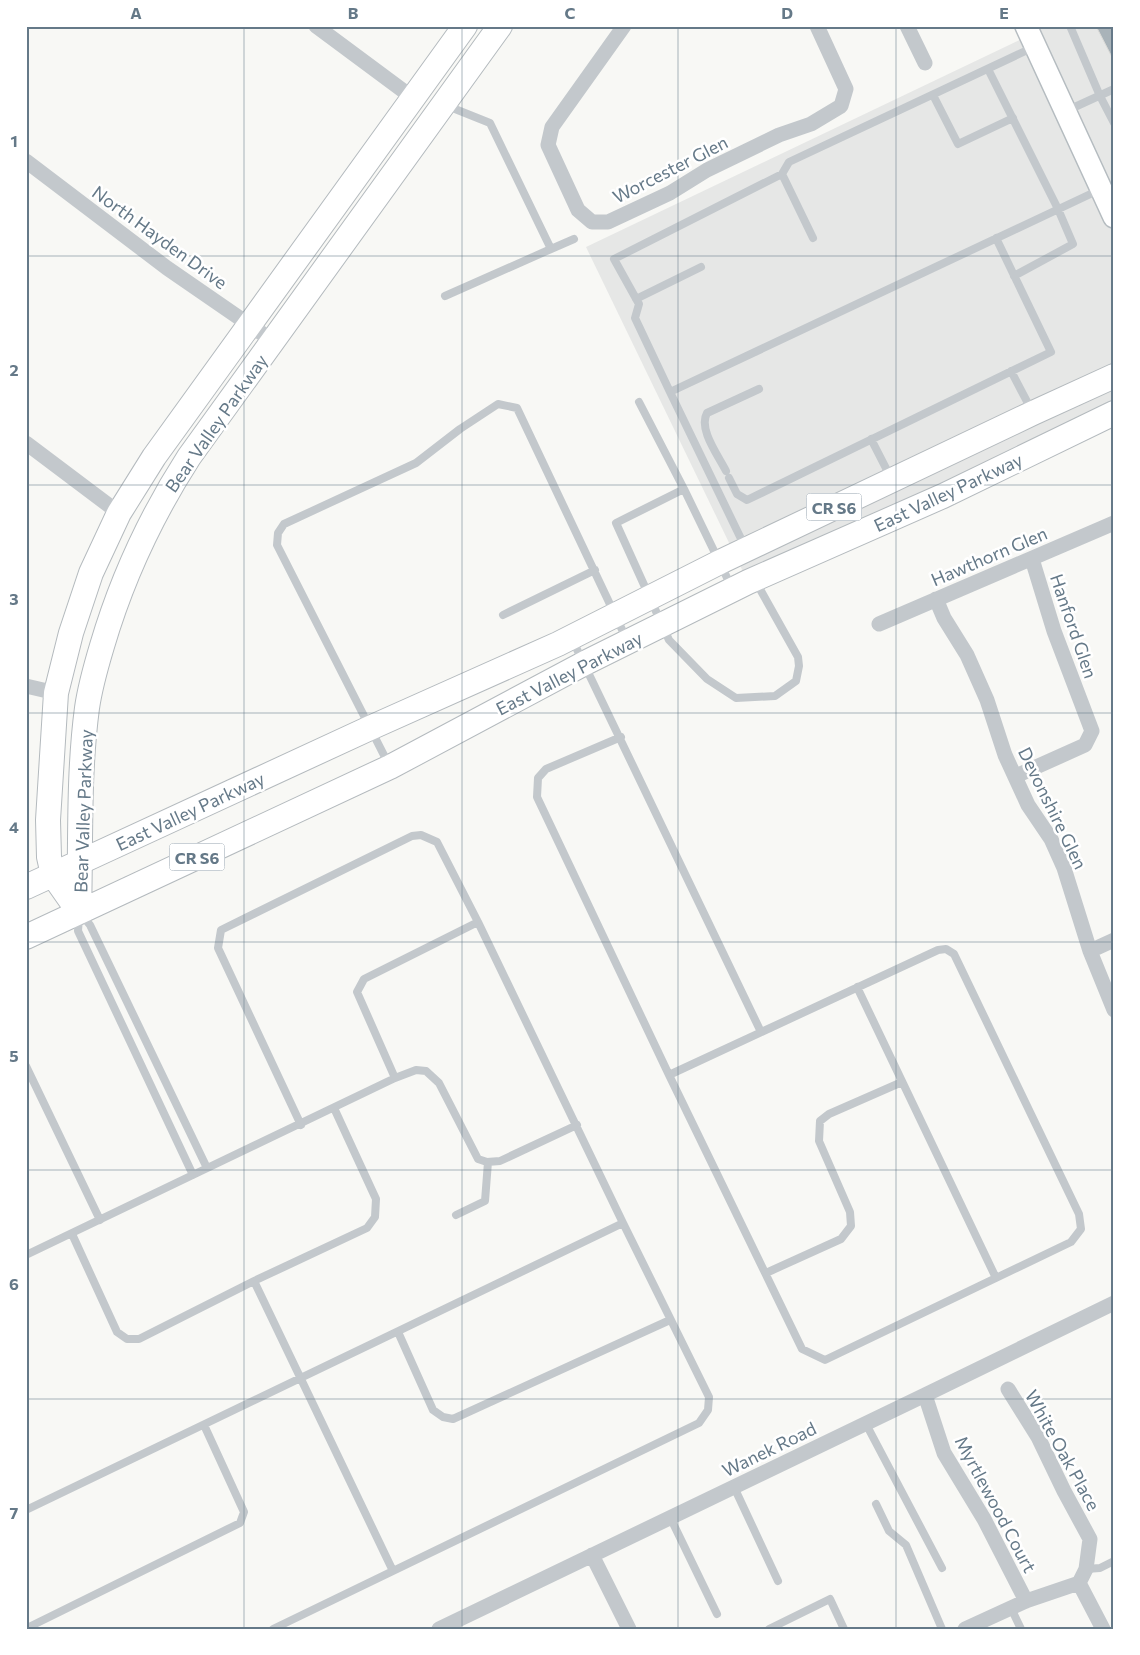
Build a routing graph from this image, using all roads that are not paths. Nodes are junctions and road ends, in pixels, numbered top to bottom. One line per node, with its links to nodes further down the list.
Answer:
1 (316, 26): 15 (street)
2 (465, 26): 15 (main road, Bear Valley Parkway)
3 (500, 26): 16 (main road, Bear Valley Parkway)
4 (624, 26): 5 (street, Worcester Glen)
5 (817, 26)
6 (907, 26): 10 (street)
7 (1026, 26): 9 (street)
8 (1070, 26): 14 (lane)
9 (1035, 46): 11 (lane); 17 (street)
10 (925, 63)
11 (988, 69): 13 (lane); 18 (lane)
12 (1114, 88): 14 (lane)
13 (933, 94): 18 (lane); 21 (lane)
14 (1100, 96): 17 (lane); 19 (lane)
15 (413, 98): 33 (main road, Bear Valley Parkway)
16 (444, 104): 28 (lane); 34 (main road, Bear Valley Parkway)
17 (1065, 111): 22 (street)
18 (1013, 118): 23 (lane)
19 (1114, 122)
20 (26, 161): 33 (street, North Hayden Drive)
21 (782, 174): 25 (lane); 32 (lane)
22 (1101, 189): 23 (lane); 24 (street)
23 (1058, 209): 26 (lane); 30 (lane)
24 (1114, 217)
25 (813, 238)
26 (996, 238): 30 (lane); 38 (lane)
27 (574, 239): 28 (lane)
28 (550, 249): 31 (lane)
29 (701, 267): 32 (lane)
30 (1014, 276): 35 (lane)
31 (445, 296)
32 (636, 299): 38 (lane)
33 (249, 324): 34 (street, North Hayden Drive); 46 (main road, Bear Valley Parkway)
34 (273, 341): 70 (main road, Bear Valley Parkway)
35 (1011, 371): 40 (lane); 42 (lane)
36 (1114, 376): 40 (main road, East Valley Parkway / CR S6)
37 (759, 388): 42 (lane)
38 (670, 392): 49 (lane)
39 (639, 402): 45 (lane)
40 (1033, 412): 44 (main road, East Valley Parkway / CR S6)
41 (1114, 412): 48 (main road, East Valley Parkway / CR S6)
42 (871, 439): 44 (lane)
43 (26, 443): 46 (street)
44 (891, 480): 48 (main road); 49 (main road, East Valley Parkway / CR S6)
45 (684, 488): 51 (lane); 55 (lane)
46 (119, 513): 65 (main road, Bear Valley Parkway)
47 (1114, 522): 50 (street, Hawthorn Glen)
48 (830, 546): 53 (main road, East Valley Parkway / CR S6)
49 (746, 549): 51 (main road, East Valley Parkway / CR S6)
50 (1032, 559): 56 (street, Hawthorn Glen); 69 (street, Hanford Glen)
51 (720, 562): 54 (lane); 55 (main road, East Valley Parkway / CR S6)
52 (595, 570): 57 (lane); 58 (lane); 66 (lane)
53 (755, 580): 54 (main road, East Valley Parkway / CR S6); 60 (lane)
54 (733, 590): 60 (main road, East Valley Parkway / CR S6)
55 (650, 598): 58 (main road, East Valley Parkway / CR S6); 60 (lane)
56 (936, 598): 59 (street, Hawthorn Glen); 69 (street, Devonshire Glen)
57 (503, 615)
58 (616, 615): 61 (main road, East Valley Parkway / CR S6); 62 (lane)
59 (879, 624)
60 (662, 625): 62 (main road, East Valley Parkway / CR S6)
61 (571, 637): 63 (lane); 66 (main road, East Valley Parkway / CR S6)
62 (627, 642): 63 (main road, East Valley Parkway / CR S6)
63 (585, 664): 67 (lane); 68 (main road, East Valley Parkway / CR S6)
64 (26, 686): 65 (street)
65 (56, 693): 71 (main road, Bear Valley Parkway)
66 (370, 728): 68 (lane); 70 (main road, East Valley Parkway / CR S6)
67 (621, 737): 82 (lane); 85 (lane)
68 (390, 767): 73 (main road, East Valley Parkway / CR S6)
69 (1016, 776): 77 (street, Devonshire Glen)
70 (81, 862): 71 (main road, East Valley Parkway / CR S6); 73 (main road, Bear Valley Parkway)
71 (53, 875): 72 (main road, East Valley Parkway / CR S6); 73 (main road, Bear Valley Parkway)
72 (26, 888)
73 (79, 912): 75 (main road, East Valley Parkway / CR S6); 79 (lane); 80 (lane)
74 (478, 922): 86 (lane); 90 (lane); 91 (lane)
75 (26, 937)
76 (1114, 940): 77 (street)
77 (1090, 951): 81 (street, Devonshire Glen)
78 (857, 987): 82 (lane); 88 (lane); 101 (lane)
79 (128, 1004): 80 (lane); 84 (lane)
80 (115, 1010): 87 (lane)
81 (1114, 1010)
82 (762, 1032): 85 (lane)
83 (26, 1066): 96 (lane)
84 (162, 1074): 87 (lane); 93 (lane)
85 (669, 1075): 100 (lane)
86 (395, 1078): 89 (lane); 92 (lane)
87 (149, 1081): 94 (lane)
88 (902, 1082): 100 (lane); 101 (lane)
89 (334, 1108): 90 (lane); 102 (lane)
90 (301, 1125): 93 (lane)
91 (577, 1125): 92 (lane); 97 (lane)
92 (488, 1162): 95 (lane)
93 (207, 1168): 94 (lane)
94 (193, 1175): 96 (lane)
95 (456, 1215)
96 (100, 1220): 98 (lane)
97 (623, 1223): 104 (lane); 105 (lane)
98 (72, 1234): 99 (lane); 102 (lane)
99 (26, 1255)
100 (766, 1273): 101 (lane)
101 (996, 1278)
102 (254, 1281): 106 (lane)
103 (1114, 1303): 108 (street, Wanek Road)
104 (670, 1320): 105 (lane); 119 (lane)
105 (398, 1332): 106 (lane)
106 (300, 1378): 110 (lane); 119 (lane)
107 (1008, 1389): 118 (street, White Oak Place)
108 (925, 1396): 109 (street, Wanek Road); 122 (street, Myrtlewood Court)
109 (866, 1424): 111 (street, Wanek Road); 117 (lane)
110 (204, 1425): 113 (lane); 125 (lane)
111 (734, 1487): 114 (street, Wanek Road); 120 (lane)
112 (876, 1504): 132 (lane)
113 (26, 1510)
114 (670, 1517): 115 (street, Wanek Road); 124 (lane)
115 (592, 1554): 128 (street, Wanek Road); 129 (street)
116 (1114, 1561): 118 (lane)
117 (942, 1568)
118 (1086, 1570): 121 (street, White Oak Place)
119 (393, 1571): 127 (lane)
120 (778, 1581)
121 (1079, 1583): 122 (street); 134 (street)
122 (1026, 1601): 123 (street)
123 (1011, 1608): 126 (street); 133 (lane)
124 (717, 1614)
125 (28, 1626)
126 (968, 1628)
127 (272, 1629)
128 (439, 1629)
129 (629, 1629)
130 (769, 1629): 131 (lane)
131 (844, 1629)
132 (942, 1629)
133 (1021, 1629)
134 (1102, 1629)

